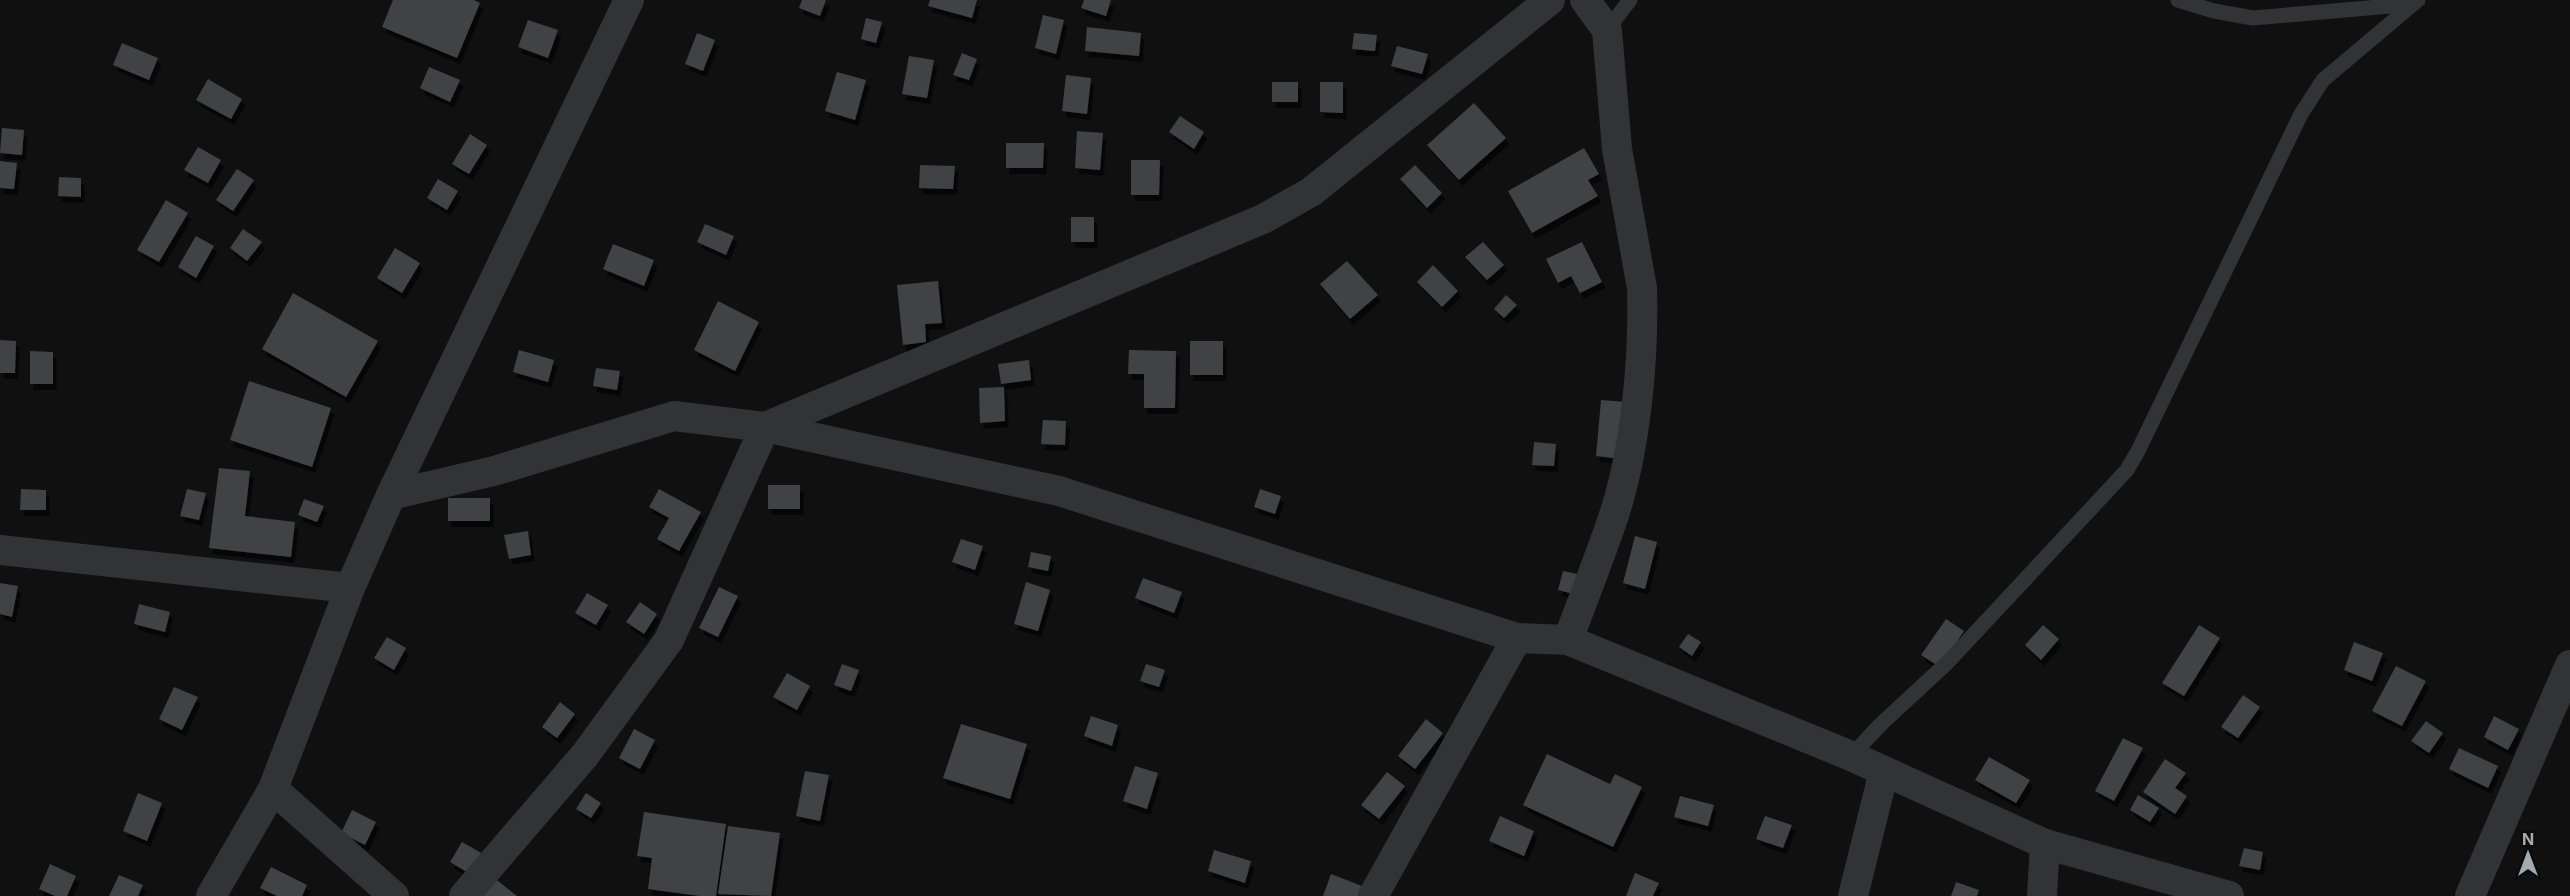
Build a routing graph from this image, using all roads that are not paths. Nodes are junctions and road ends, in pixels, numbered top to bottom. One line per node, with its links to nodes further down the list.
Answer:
1 (629, 0): 10 (street)
2 (1550, 0): 9 (street)
3 (1586, 0): 8 (street)
4 (1630, 0): 8 (lane)
5 (2178, 0): 7 (lane)
6 (2416, 2): 7 (lane); 16 (lane)
7 (2216, 6)
8 (1607, 30): 14 (street)
9 (765, 427): 10 (street); 13 (street); 22 (street)
10 (391, 495): 12 (street)
11 (0, 550): 12 (street)
12 (350, 588): 18 (street)
13 (1517, 638): 14 (street); 23 (street)
14 (1568, 640): 16 (street)
15 (2570, 665): 27 (street)
16 (1851, 756): 17 (street)
17 (1884, 771): 19 (street); 24 (street)
18 (273, 789): 20 (street); 21 (street)
19 (2045, 844): 25 (street); 26 (street)
20 (211, 896)
21 (394, 896)
22 (464, 896)
23 (1373, 896)
24 (1853, 896)
25 (2042, 896)
26 (2229, 896)
27 (2470, 896)

